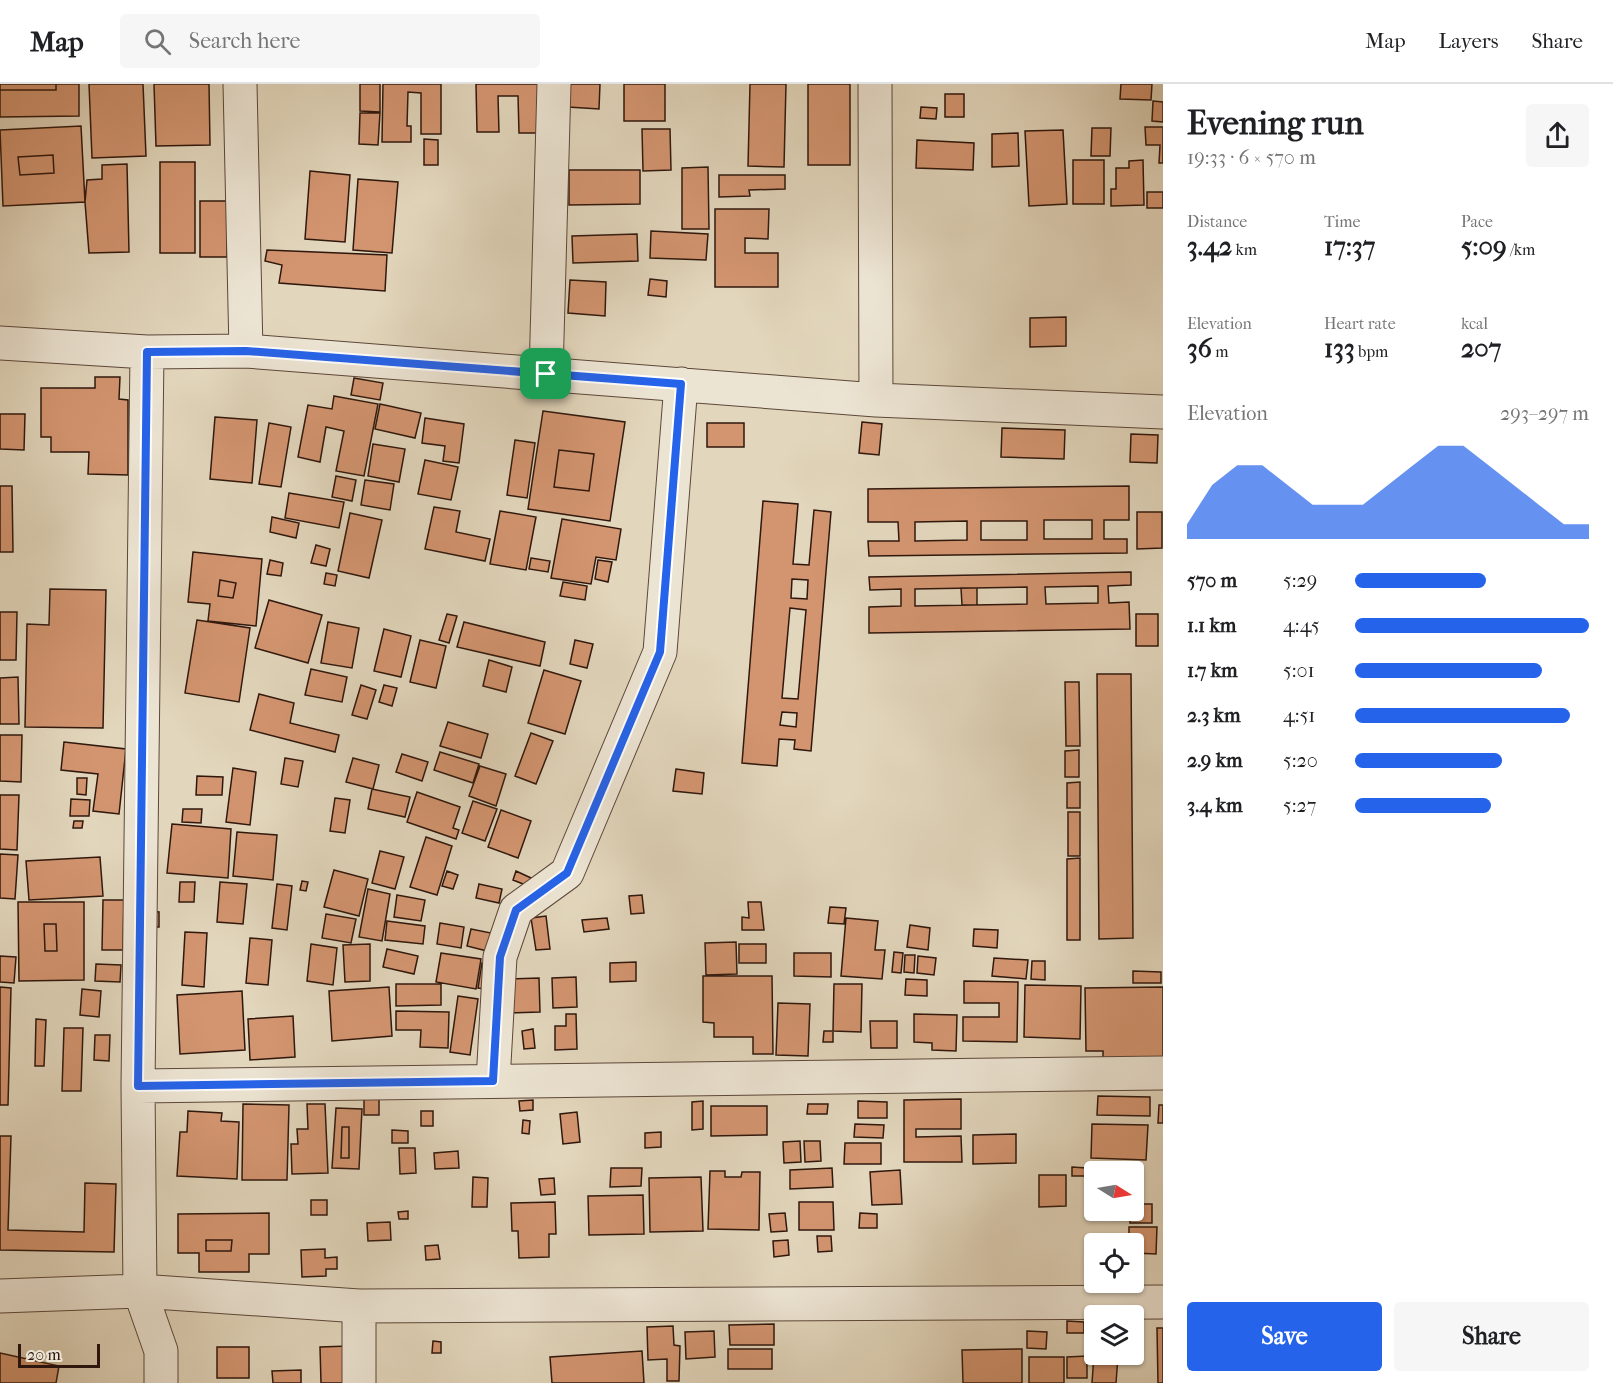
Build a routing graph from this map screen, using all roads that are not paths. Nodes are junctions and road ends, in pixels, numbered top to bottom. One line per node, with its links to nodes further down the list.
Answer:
1 (240, 84): 5 (street)
2 (554, 84): 7 (street)
3 (875, 84): 9 (street)
4 (0, 343): 6 (street)
5 (246, 351): 6 (street); 7 (street)
6 (147, 352): 13 (street)
7 (546, 374): 8 (street)
8 (681, 384): 9 (street); 12 (street)
9 (876, 400): 10 (street)
10 (1163, 412)
11 (1163, 1073): 12 (street)
12 (493, 1081): 13 (street)
13 (138, 1086): 14 (street)
14 (140, 1291): 15 (street); 17 (street); 18 (street)
15 (0, 1296)
16 (1163, 1302): 17 (street)
17 (359, 1306): 19 (street)
18 (161, 1383)
19 (359, 1383)

